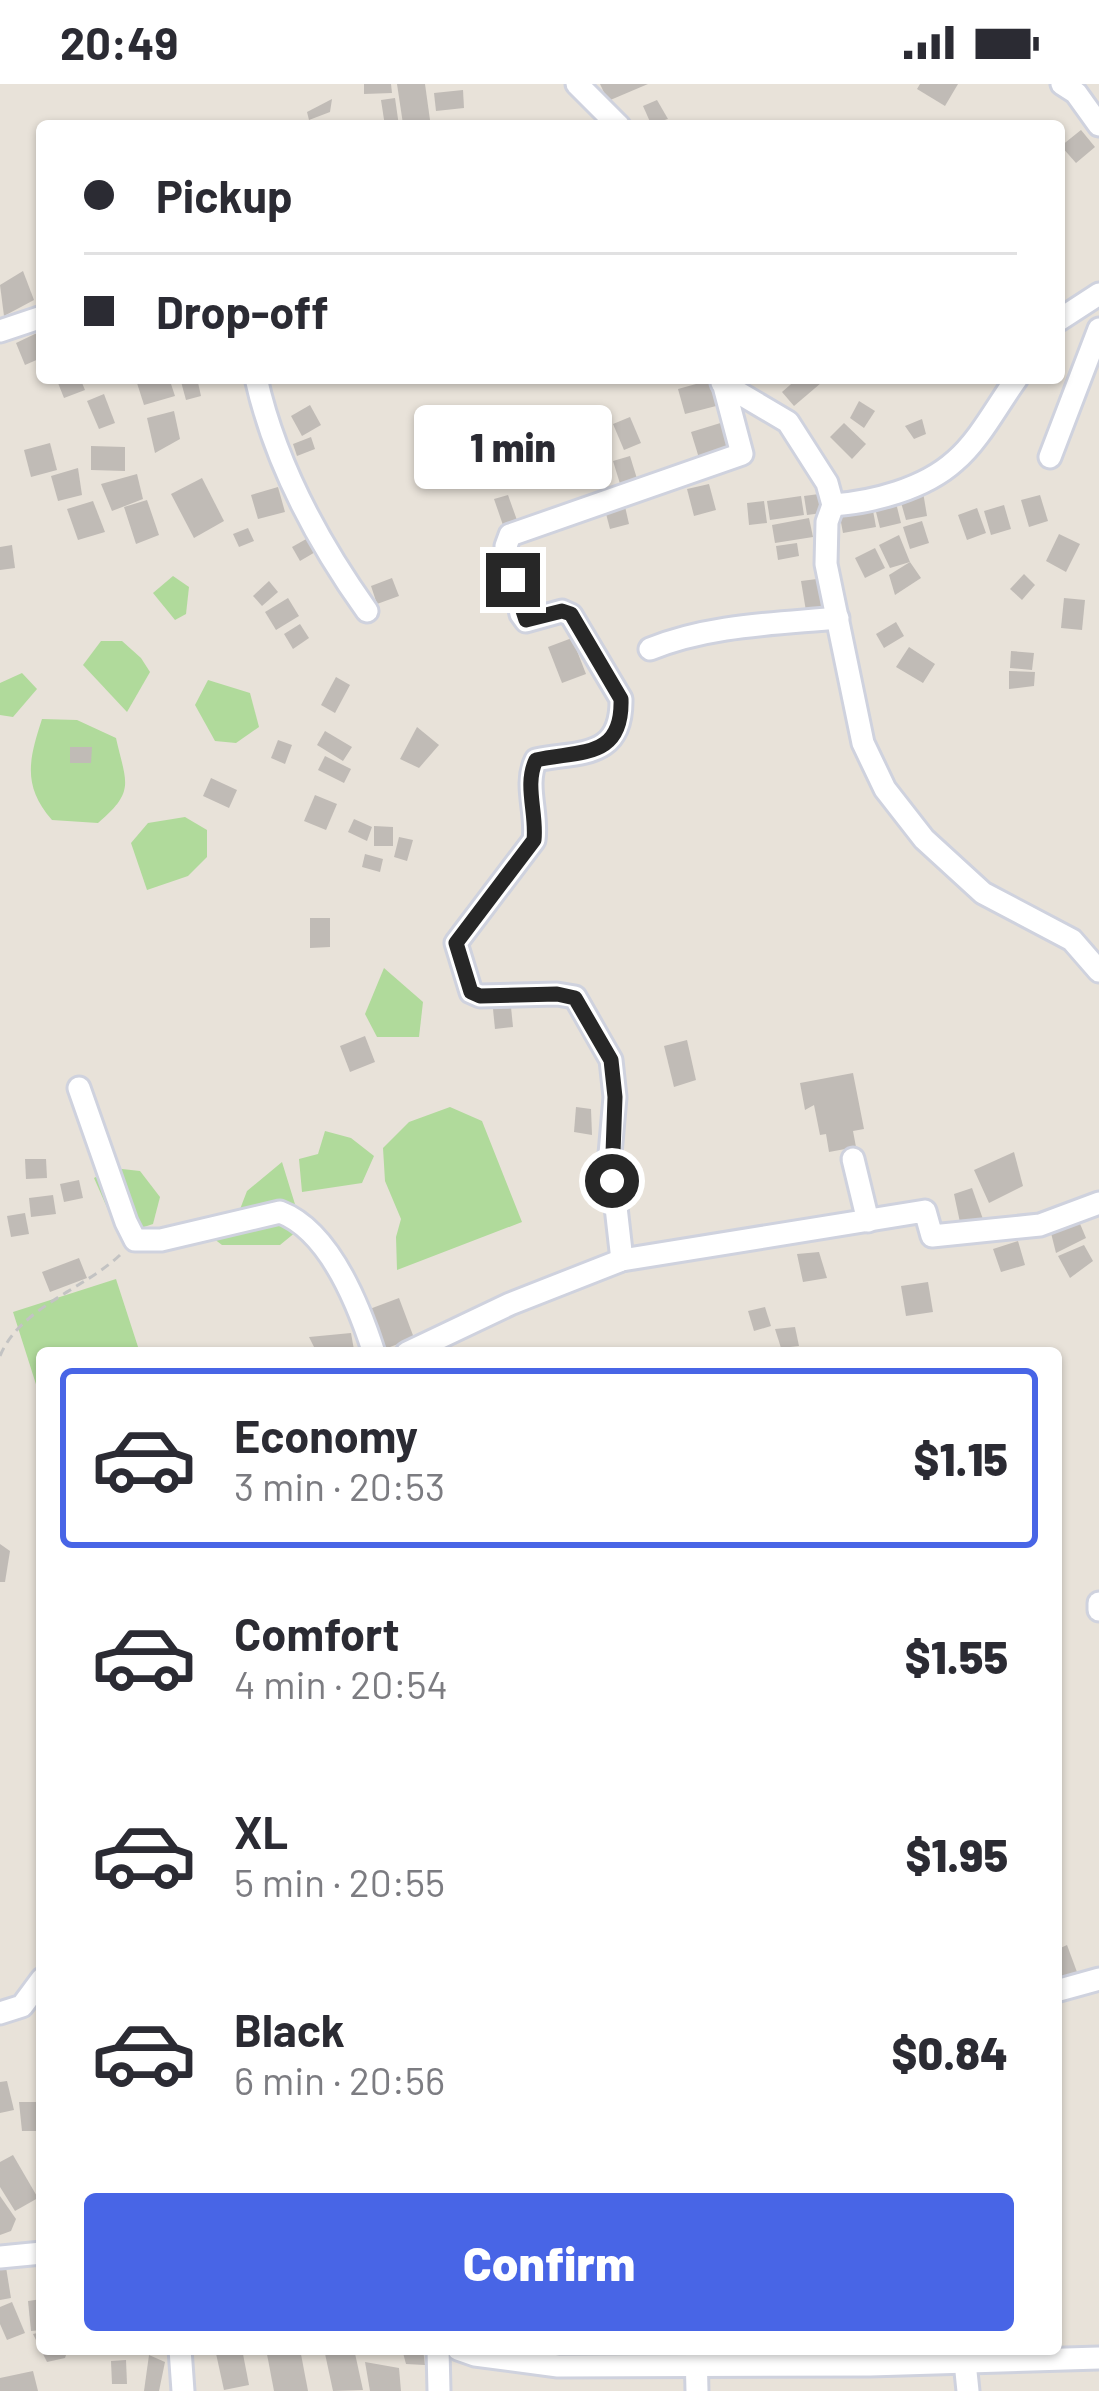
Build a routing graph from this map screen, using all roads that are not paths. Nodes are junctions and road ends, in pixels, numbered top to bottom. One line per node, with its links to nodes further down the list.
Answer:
1 (577, 84): 3 (street)
2 (1062, 84): 4 (street)
3 (613, 120)
4 (1099, 125)
5 (1099, 294): 6 (street)
6 (1065, 316)
7 (36, 319): 9 (street)
8 (1099, 329): 14 (street)
9 (0, 331)
10 (257, 384): 16 (street)
11 (722, 384): 24 (street)
12 (724, 384): 15 (street)
13 (1013, 384): 15 (street)
14 (1050, 457)
15 (833, 505): 17 (street)
16 (367, 611)
17 (838, 618): 18 (street); 19 (street)
18 (650, 649)
19 (1099, 971)
20 (80, 1088): 25 (street)
21 (853, 1159): 23 (street)
22 (1099, 1203): 23 (street)
23 (868, 1221): 24 (street)
24 (622, 1260): 26 (street)
25 (372, 1347)
26 (420, 1347)
27 (1099, 1979): 29 (street)
28 (36, 1987): 30 (street)
29 (1062, 1989)
30 (0, 2013)
31 (36, 2254): 32 (street)
32 (0, 2257)
33 (181, 2355): 40 (street)
34 (438, 2355): 41 (street)
35 (493, 2355): 36 (street)
36 (696, 2357): 37 (street); 42 (street)
37 (870, 2357): 39 (street)
38 (1099, 2358): 39 (street)
39 (965, 2362): 43 (street)
40 (183, 2391)
41 (440, 2391)
42 (697, 2391)
43 (968, 2391)

